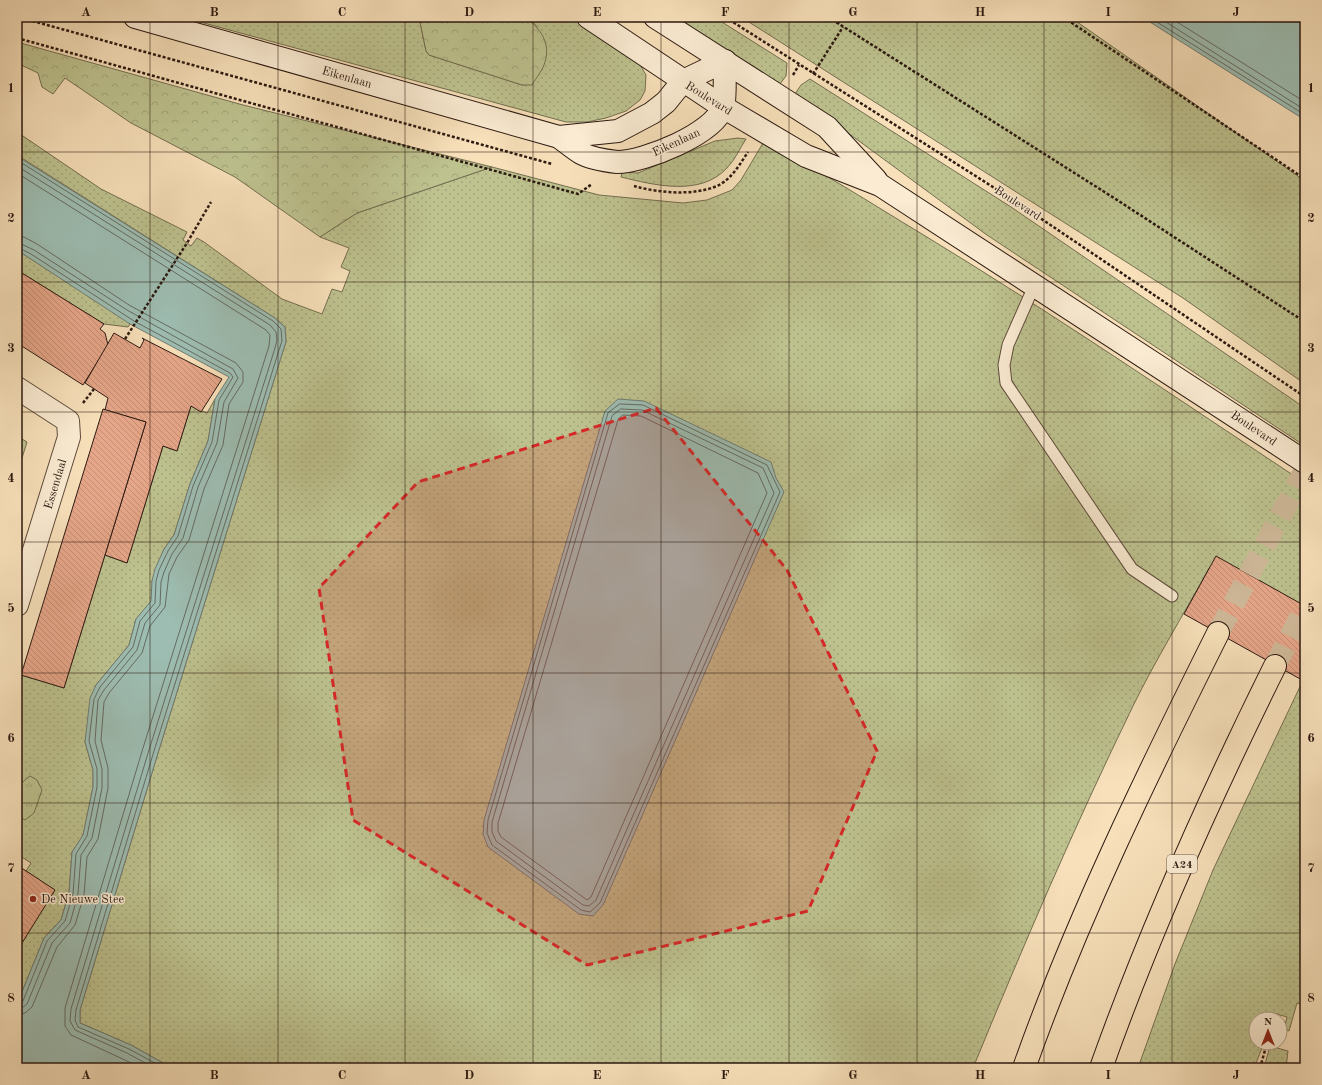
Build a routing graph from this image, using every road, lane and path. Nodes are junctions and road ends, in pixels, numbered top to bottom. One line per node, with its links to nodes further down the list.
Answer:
1 (135, 17): 15 (main road, Eikenlaan)
2 (588, 17): 13 (main road, Boulevard)
3 (655, 17): 11 (main road, Boulevard)
4 (725, 17): 12 (path, Boulevard)
5 (828, 17): 8 (path)
6 (842, 17): 8 (path)
7 (1063, 17): 16 (path)
8 (838, 23): 9 (path)
9 (844, 27): 12 (path); 21 (path)
10 (17, 38): 17 (path)
11 (725, 61): 13 (main road, Eikenlaan); 14 (main road); 18 (main road, Boulevard)
12 (813, 74): 24 (path, Boulevard)
13 (683, 81): 14 (main road, Boulevard); 15 (main road, Eikenlaan)
14 (723, 107): 15 (main road, Eikenlaan); 18 (main road, Boulevard)
15 (559, 137)
16 (1305, 179)
17 (595, 181)
18 (880, 185): 20 (main road, Boulevard)
19 (211, 202): 22 (path)
20 (1034, 286): 25 (main road, Boulevard); 26 (lane)
21 (1305, 322)
22 (125, 339)
23 (17, 388): 27 (main road, Essendaal)
24 (1305, 397)
25 (1305, 462)
26 (1172, 596)
27 (17, 604)
28 (1218, 633): 31 (highway)
29 (1275, 666): 32 (highway, A24)
30 (1265, 1051): 33 (path)
31 (1024, 1068)
32 (1101, 1068)
33 (1260, 1068)

